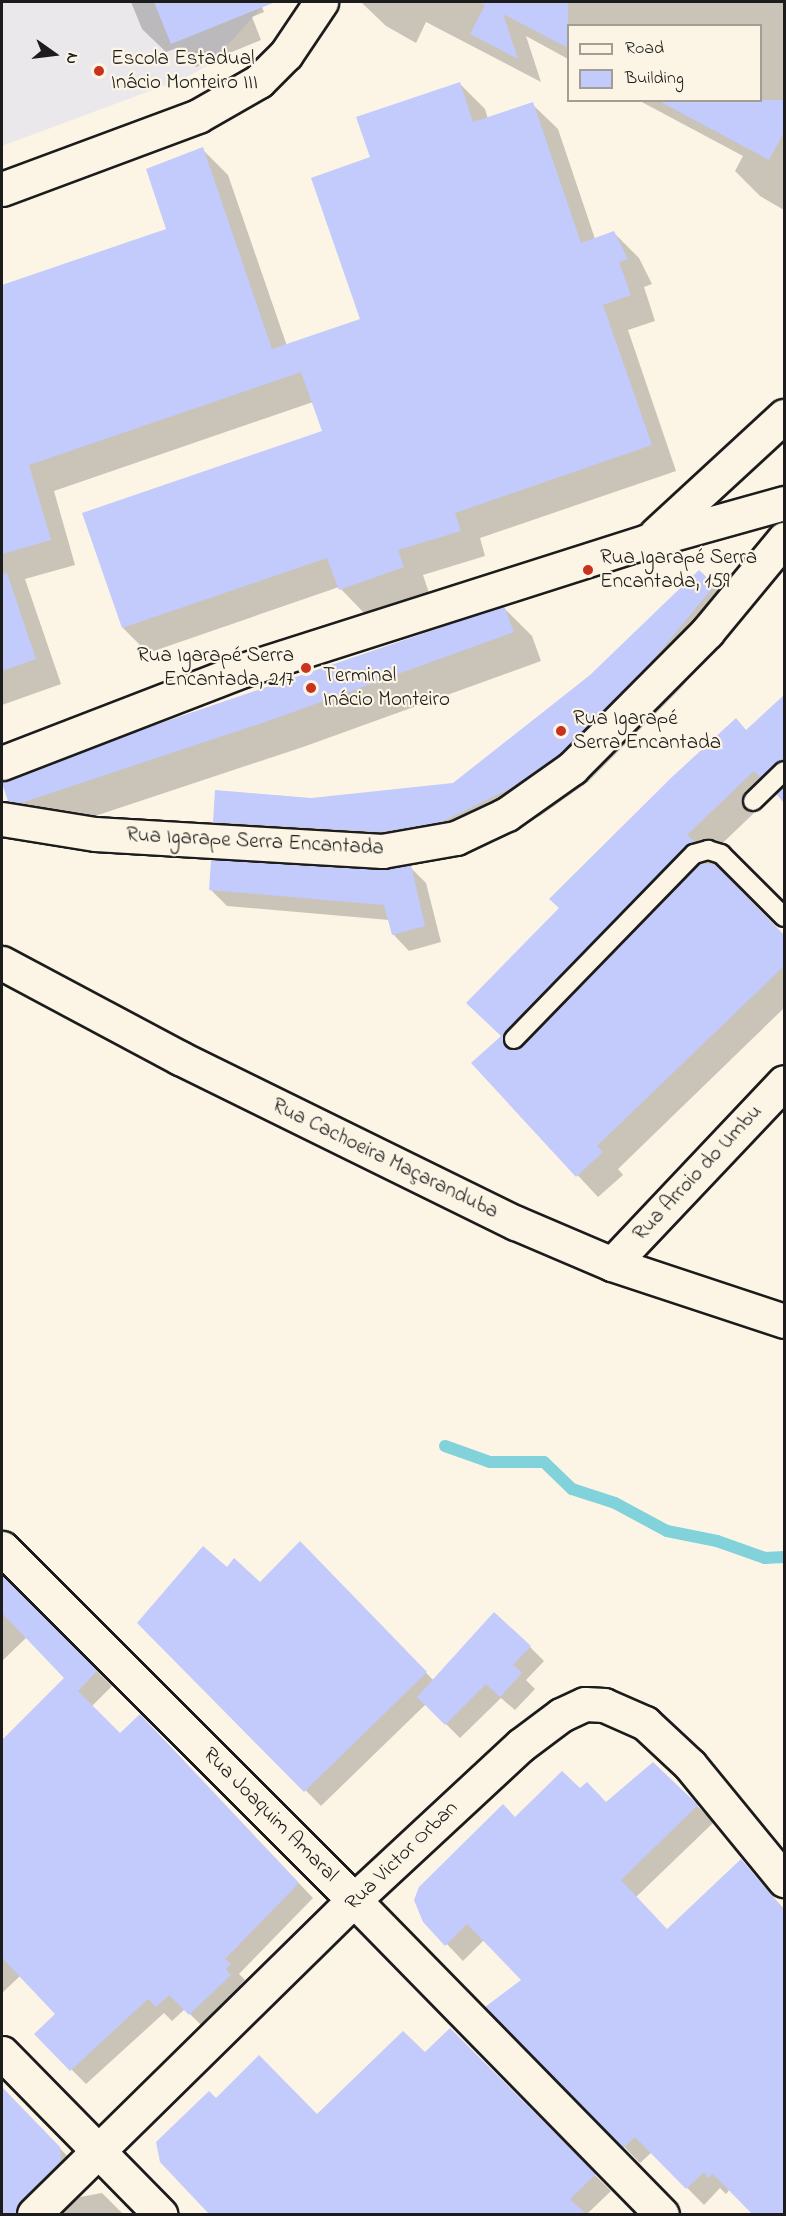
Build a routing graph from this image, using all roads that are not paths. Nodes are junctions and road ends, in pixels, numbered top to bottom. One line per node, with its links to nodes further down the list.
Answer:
1 (321, 2): 2 (street)
2 (2, 189)
3 (784, 416): 6 (street)
4 (784, 503): 6 (street)
5 (784, 539): 10 (street, Rua Igarape Serra Encantada)
6 (648, 541): 7 (street)
7 (2, 762)
8 (784, 771): 9 (lane)
9 (753, 801)
10 (2, 819)
11 (784, 917): 13 (lane)
12 (2, 963): 15 (street, Rua Cachoeira Maçaranduba)
13 (514, 1039)
14 (784, 1082): 15 (street, Rua Arroio do Umbu)
15 (612, 1264): 16 (street, Rua Cachoeira Maçaranduba)
16 (784, 1321)
17 (2, 1548): 19 (street, Rua Joaquim Amaral)
18 (784, 1880): 19 (street, Rua Victor Orban)
19 (354, 1900): 21 (street, Rua Victor Orban); 24 (street, Rua Joaquim Amaral)
20 (2, 2053): 21 (street)
21 (101, 2151): 22 (street, Rua Victor Orban); 23 (street)
22 (34, 2214)
23 (160, 2214)
24 (662, 2214)

